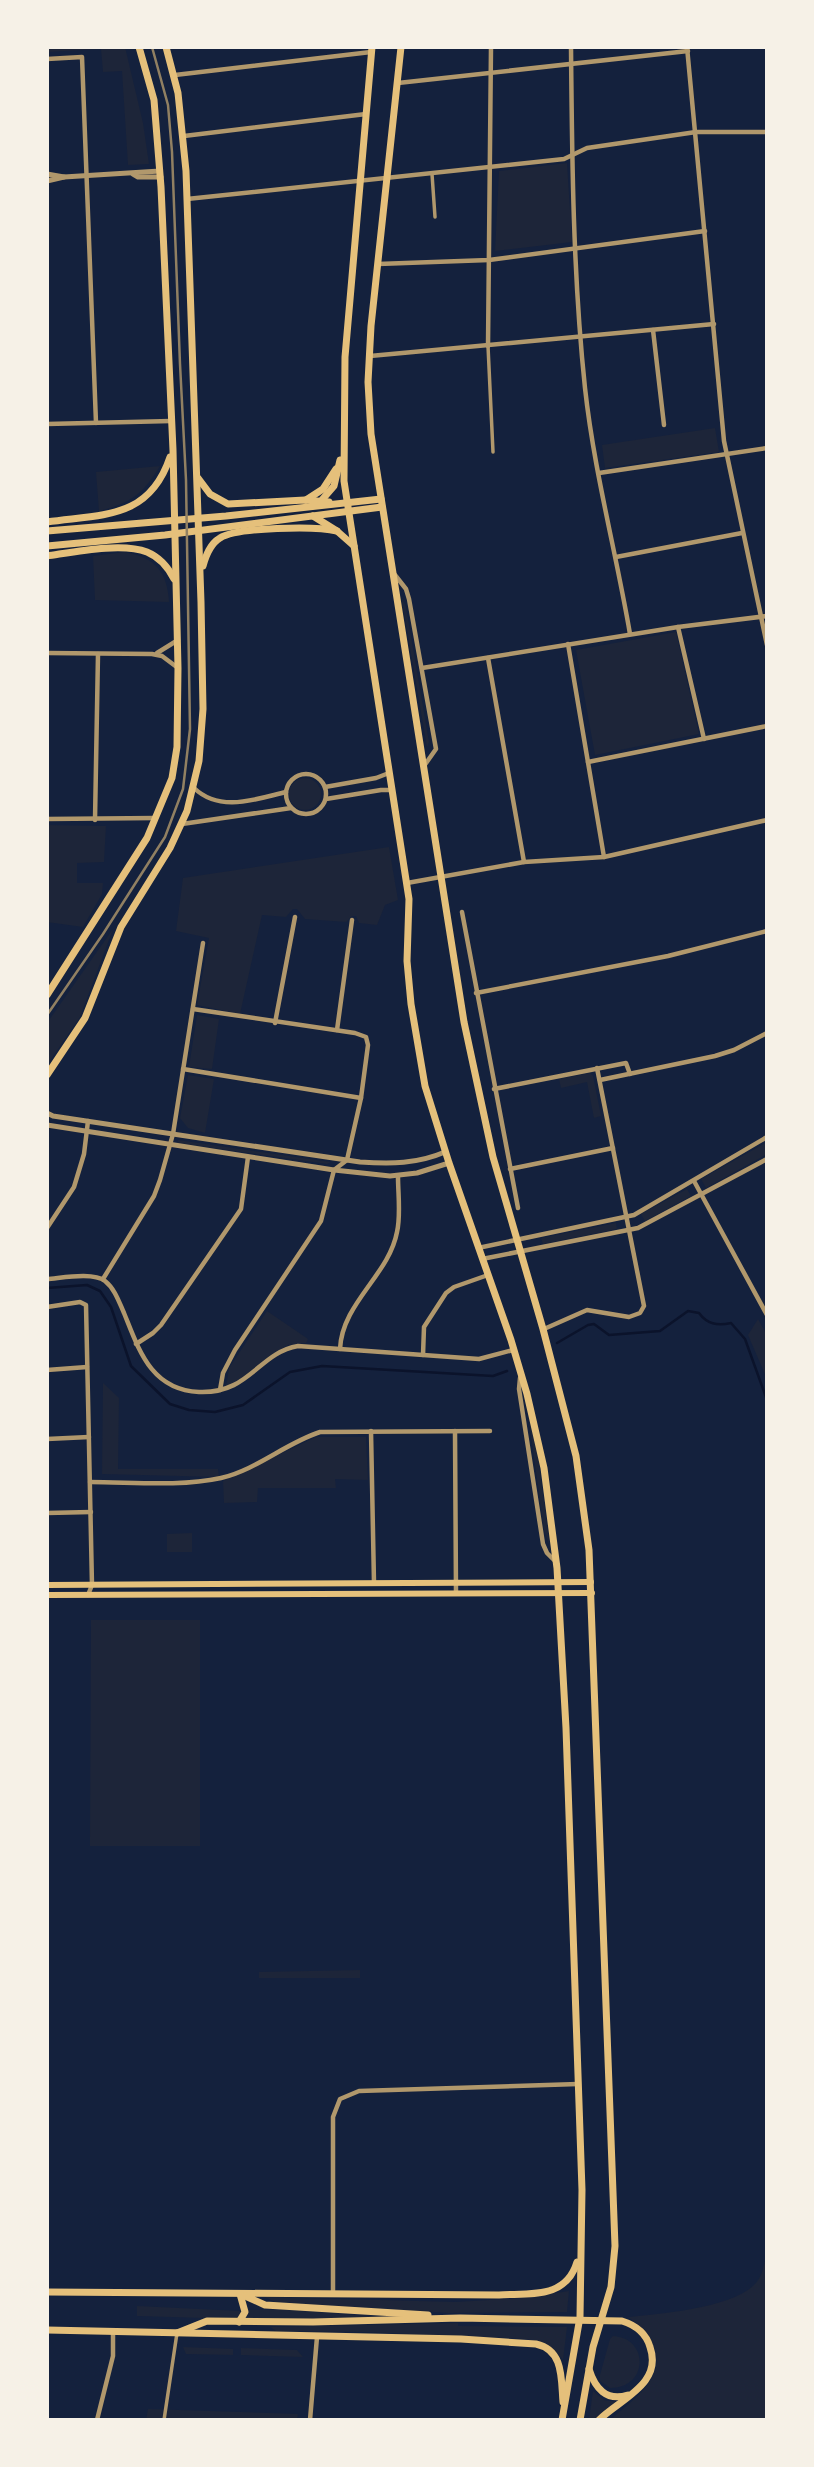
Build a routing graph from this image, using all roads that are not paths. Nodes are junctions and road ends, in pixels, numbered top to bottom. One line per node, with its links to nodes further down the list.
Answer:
1 (139, 47): 20 (main road)
2 (166, 47): 11 (main road)
3 (401, 47): 12 (main road)
4 (491, 47): 10 (street)
5 (571, 47): 9 (street)
6 (687, 49): 9 (street); 14 (street)
7 (371, 50): 11 (street); 13 (main road)
8 (47, 59): 22 (street)
9 (571, 64): 10 (street); 17 (street)
10 (491, 72): 12 (street); 18 (street)
11 (174, 75): 16 (main road)
12 (397, 83): 24 (main road)
13 (366, 114): 16 (street); 26 (main road)
14 (696, 132): 15 (street); 17 (street); 29 (street)
15 (767, 132)
16 (184, 136): 27 (main road)
17 (572, 154): 18 (street); 30 (street)
18 (490, 167): 21 (street); 31 (street)
19 (47, 174): 23 (street)
20 (161, 174): 22 (street); 38 (main road)
21 (432, 174): 24 (street); 28 (street)
22 (87, 176): 23 (street); 39 (street)
23 (64, 177): 25 (street)
24 (387, 179): 26 (street); 32 (main road)
25 (47, 181)
26 (361, 181): 27 (street); 42 (main road)
27 (187, 198): 48 (main road)
28 (435, 217)
29 (705, 230): 30 (street); 33 (street)
30 (576, 248): 31 (street); 35 (street)
31 (489, 260): 32 (street); 36 (street)
32 (377, 264): 37 (main road)
33 (714, 324): 34 (street); 46 (street)
34 (653, 330): 35 (street); 41 (street)
35 (580, 337): 36 (street); 47 (street)
36 (488, 346): 37 (street); 45 (street)
37 (369, 356): 51 (main road)
38 (171, 422): 39 (street); 44 (main road)
39 (96, 423): 40 (street)
40 (47, 424)
41 (664, 425)
42 (344, 442): 49 (main road); 50 (main road); 52 (main road)
43 (767, 448): 46 (street)
44 (173, 450): 54 (main road); 64 (main road)
45 (493, 452)
46 (727, 453): 47 (street); 57 (street)
47 (599, 473): 61 (street)
48 (197, 475): 49 (main road); 63 (main road)
49 (304, 500): 50 (main road)
50 (321, 501): 52 (main road); 53 (main road)
51 (382, 503): 52 (main road); 62 (main road)
52 (348, 507): 53 (main road); 59 (main road)
53 (311, 512): 55 (main road); 56 (main road); 58 (main road)
54 (47, 522)
55 (47, 531)
56 (337, 531): 59 (main road); 63 (main road)
57 (742, 533): 61 (street); 65 (street)
58 (47, 546)
59 (354, 546): 81 (main road)
60 (47, 556): 64 (main road)
61 (616, 557): 67 (street)
62 (393, 573): 76 (street); 80 (main road)
63 (200, 577): 82 (main road)
64 (176, 582): 68 (main road)
65 (764, 616): 66 (street); 70 (street)
66 (678, 627): 67 (street); 78 (street)
67 (630, 635): 69 (street)
68 (178, 640): 73 (street); 75 (main road)
69 (568, 644): 74 (street); 79 (street)
70 (767, 645)
71 (47, 653): 72 (street)
72 (98, 654): 73 (street); 90 (street)
73 (152, 654): 75 (street)
74 (488, 658): 76 (street); 94 (street)
75 (178, 668): 88 (main road)
76 (422, 668): 80 (street)
77 (767, 726): 78 (street)
78 (704, 739): 79 (street)
79 (588, 762): 93 (street)
80 (424, 767): 95 (main road)
81 (390, 772): 83 (street); 84 (main road)
82 (194, 788): 85 (street); 92 (main road)
83 (325, 788): 85 (street); 86 (street)
84 (392, 790): 86 (street); 96 (main road)
85 (286, 792): 87 (street)
86 (326, 799): 87 (street)
87 (292, 808): 92 (street)
88 (157, 818): 90 (street); 103 (main road)
89 (47, 820): 90 (street)
90 (95, 820)
91 (767, 820): 93 (street)
92 (181, 824): 110 (main road)
93 (604, 857): 94 (street)
94 (524, 862): 95 (street)
95 (440, 877): 96 (street); 137 (main road)
96 (407, 883): 123 (main road)
97 (462, 912): 102 (street)
98 (295, 917): 105 (street)
99 (352, 920): 106 (street)
100 (767, 931): 102 (street)
101 (203, 943): 104 (street)
102 (476, 993): 113 (street)
103 (47, 995)
104 (193, 1009): 105 (street); 109 (street)
105 (275, 1023): 106 (street)
106 (337, 1030): 114 (street)
107 (767, 1033): 111 (street)
108 (597, 1068): 111 (street); 112 (street); 113 (street)
109 (183, 1069): 114 (street); 119 (street)
110 (47, 1074)
111 (630, 1074): 112 (street)
112 (600, 1080): 122 (street)
113 (494, 1089): 128 (street)
114 (361, 1098): 126 (street)
115 (47, 1113): 116 (street)
116 (88, 1121): 118 (street); 119 (street)
117 (47, 1125): 118 (street)
118 (87, 1133): 121 (street); 135 (street)
119 (173, 1134): 121 (street); 126 (street)
120 (767, 1137): 131 (street)
121 (169, 1144): 124 (street); 143 (street)
122 (613, 1148): 128 (street); 134 (street)
123 (445, 1152): 126 (street); 127 (main road)
124 (248, 1157): 129 (street); 147 (street)
125 (767, 1159): 132 (street)
126 (346, 1160): 129 (street)
127 (449, 1163): 130 (street); 138 (main road)
128 (510, 1169): 133 (street)
129 (334, 1170): 130 (street); 154 (street)
130 (398, 1177): 148 (street)
131 (694, 1181): 132 (street); 134 (street)
132 (702, 1195): 136 (street); 145 (street)
133 (518, 1208)
134 (627, 1217): 136 (street); 137 (street)
135 (47, 1228)
136 (629, 1230): 139 (street); 146 (street)
137 (516, 1239): 138 (street); 139 (main road)
138 (478, 1248): 140 (main road)
139 (519, 1251): 140 (street); 146 (main road)
140 (482, 1259): 141 (main road)
141 (488, 1275): 149 (main road); 150 (street)
142 (47, 1279): 143 (street)
143 (103, 1279): 147 (street)
144 (47, 1307): 151 (street)
145 (767, 1315)
146 (543, 1329): 165 (main road)
147 (136, 1344): 154 (street)
148 (340, 1349): 150 (street); 154 (street)
149 (514, 1350): 150 (street); 153 (main road)
150 (423, 1355)
151 (87, 1367): 152 (street); 158 (street)
152 (47, 1370)
153 (521, 1374): 163 (main road); 163 (street)
154 (220, 1390)
155 (454, 1431): 156 (street); 157 (street); 166 (street)
156 (490, 1431)
157 (371, 1432): 160 (street); 167 (street)
158 (89, 1437): 159 (street); 160 (street)
159 (47, 1439)
160 (90, 1482): 161 (street)
161 (90, 1512): 162 (street); 169 (street)
162 (47, 1513)
163 (556, 1563): 164 (main road)
164 (558, 1582): 165 (main road); 166 (main road); 171 (main road)
165 (591, 1582): 172 (main road)
166 (456, 1583): 167 (main road); 170 (street)
167 (374, 1584): 169 (main road)
168 (47, 1585): 169 (main road)
169 (92, 1585): 174 (street)
170 (456, 1593): 171 (main road); 174 (main road)
171 (559, 1593): 172 (main road); 175 (main road)
172 (592, 1593): 188 (main road)
173 (47, 1595): 174 (main road)
174 (88, 1595)
175 (579, 2084): 176 (main road); 179 (street)
176 (581, 2251): 179 (main road); 190 (main road)
177 (47, 2292): 178 (main road)
178 (240, 2293): 179 (main road); 180 (main road); 181 (main road)
179 (332, 2294)
180 (460, 2318): 182 (main road); 189 (main road)
181 (239, 2322): 182 (main road); 185 (main road)
182 (264, 2322): 186 (main road)
183 (47, 2330): 184 (main road)
184 (113, 2331): 185 (main road); 191 (street)
185 (177, 2333): 186 (main road); 192 (street)
186 (246, 2334): 187 (main road)
187 (317, 2336): 190 (main road); 193 (street)
188 (589, 2367): 189 (main road); 195 (main road)
189 (635, 2392): 196 (main road)
190 (564, 2411): 194 (main road)
191 (97, 2420)
192 (164, 2420)
193 (310, 2420)
194 (562, 2420)
195 (580, 2420)
196 (599, 2420)

